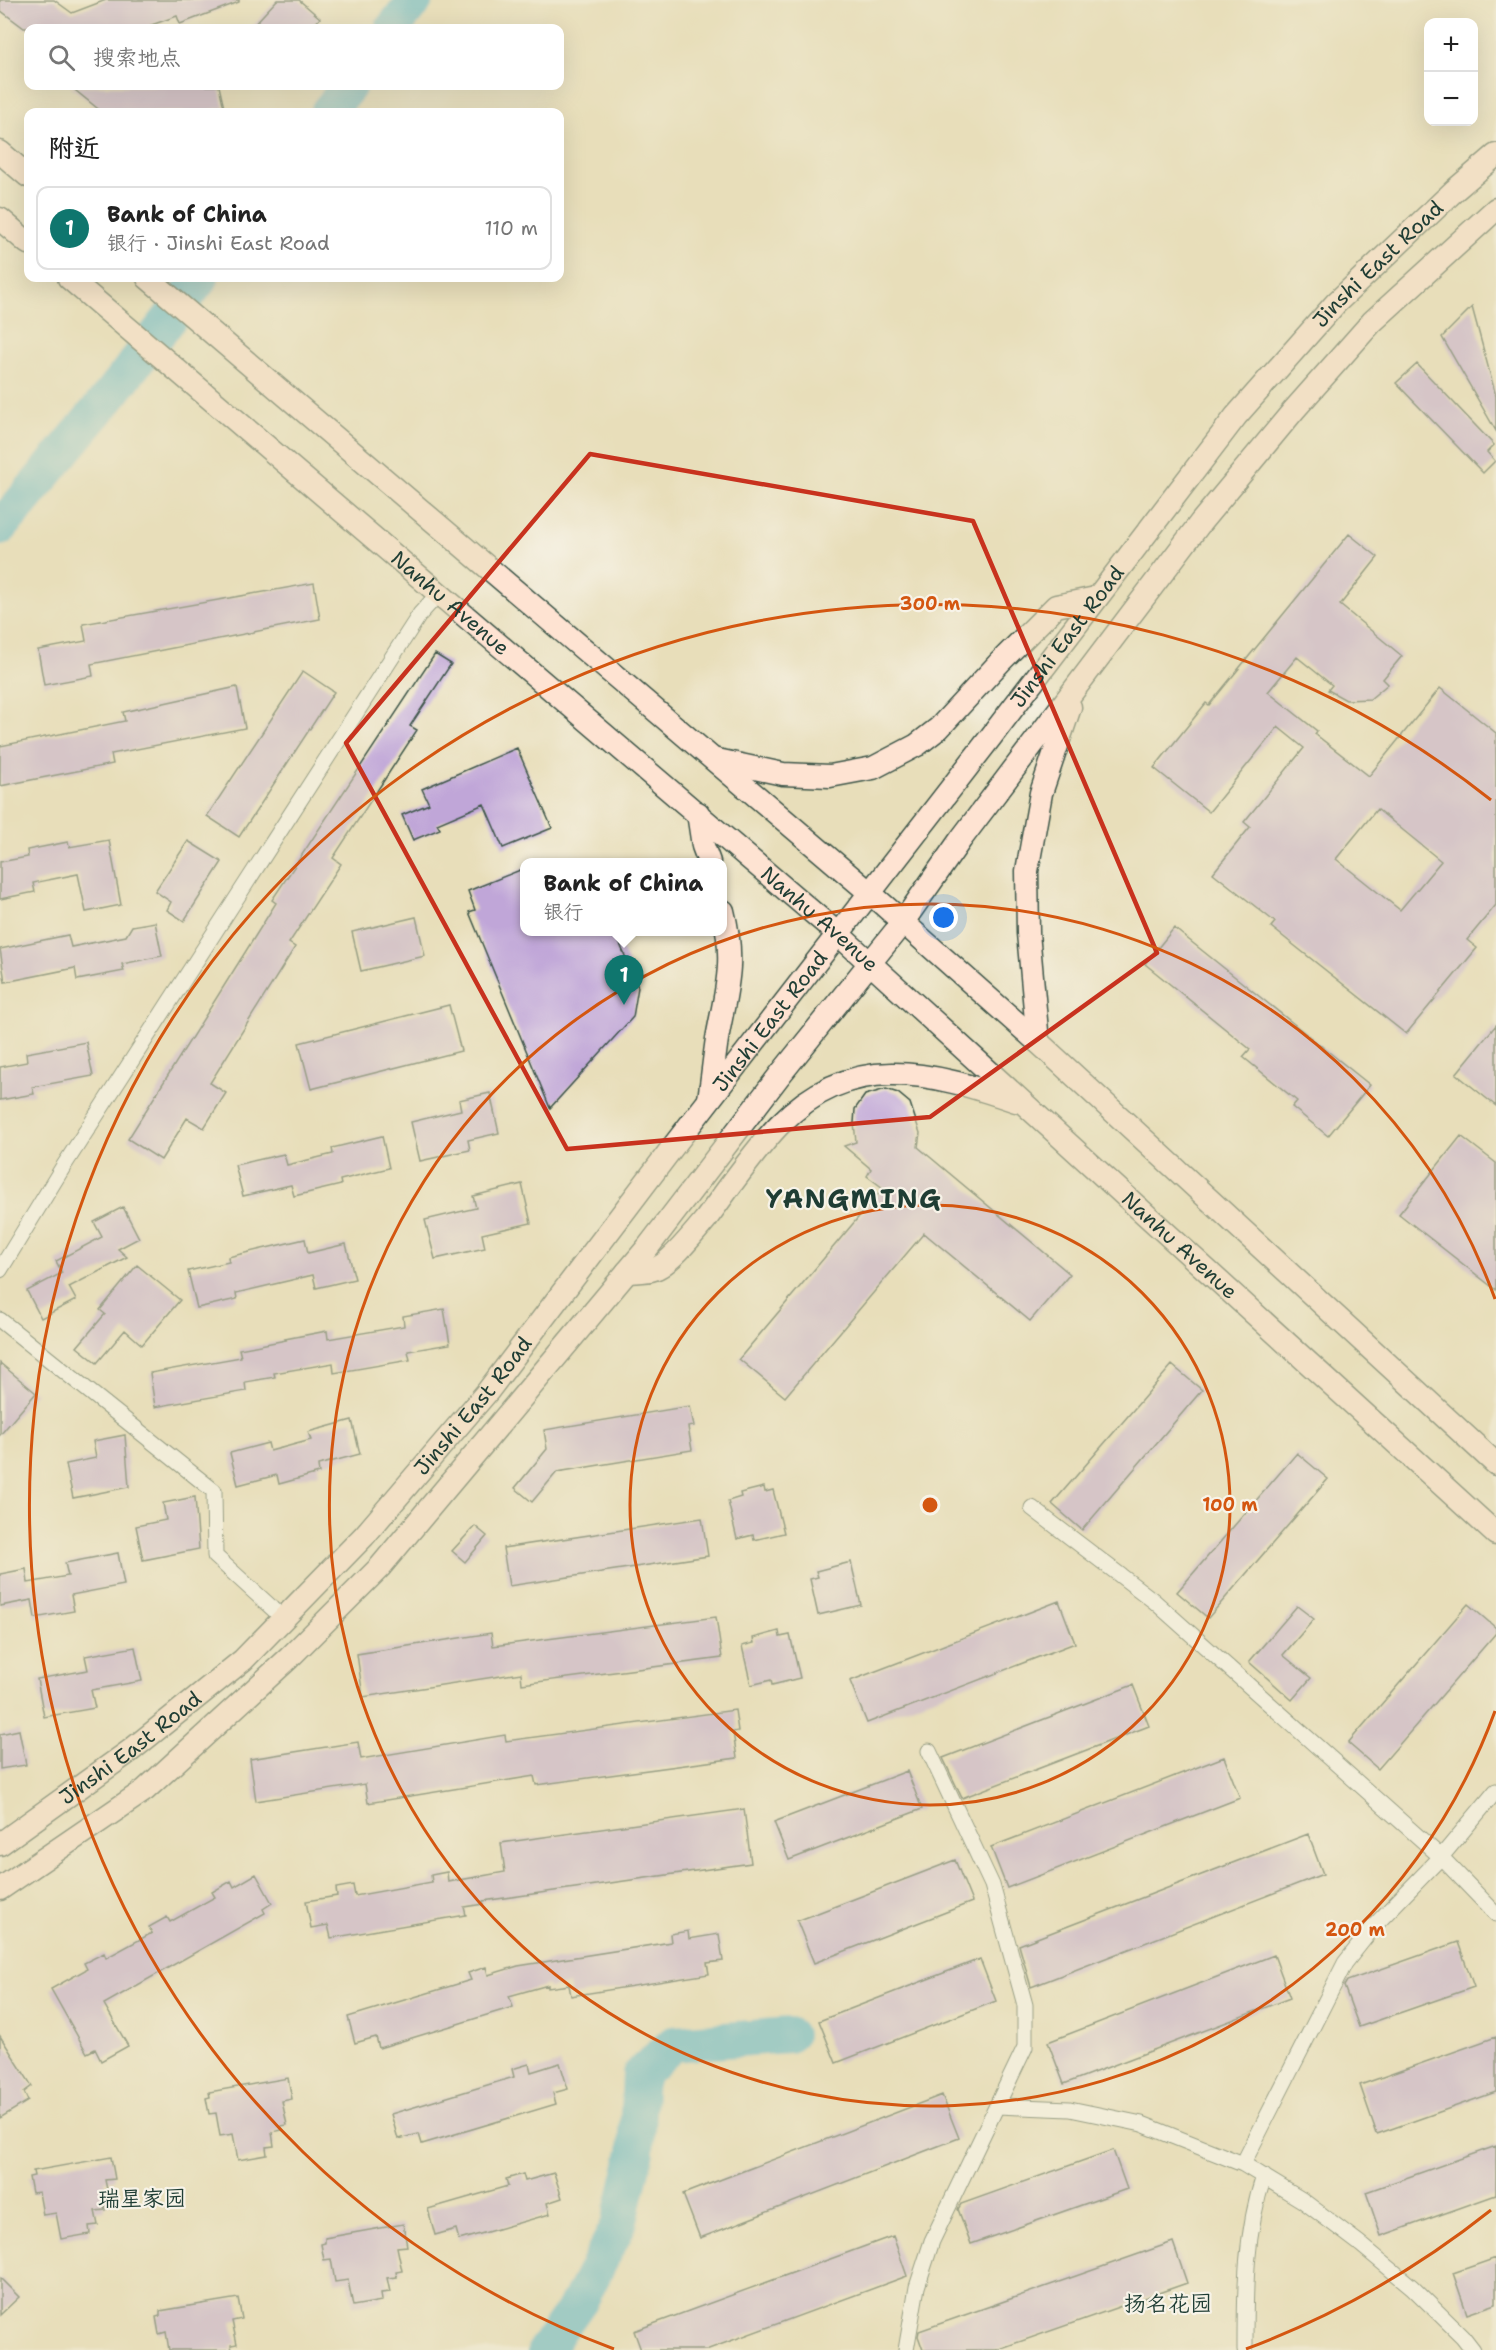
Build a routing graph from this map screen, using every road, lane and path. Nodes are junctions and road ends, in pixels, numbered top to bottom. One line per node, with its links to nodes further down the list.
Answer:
1 (0, 152): 3 (main road)
2 (1496, 155): 10 (main road, Jinshi East Road)
3 (24, 173)
4 (1496, 209): 11 (main road, Jinshi East Road)
5 (0, 219): 6 (main road)
6 (24, 240)
7 (74, 282): 9 (main road, Nanhu Avenue)
8 (153, 282): 12 (main road)
9 (440, 592): 13 (main road, Nanhu Avenue); 23 (street)
10 (1096, 598): 12 (main road); 15 (main road, Jinshi East Road)
11 (1077, 686): 16 (main road, Jinshi East Road); 20 (main road)
12 (714, 760): 15 (main road)
13 (698, 813): 14 (main road); 18 (main road, Nanhu Avenue)
14 (708, 858)
15 (870, 893): 16 (main road); 18 (main road, Jinshi East Road)
16 (903, 922): 19 (main road, Jinshi East Road); 20 (main road)
17 (727, 926): 21 (main road)
18 (838, 934): 19 (main road, Nanhu Avenue); 21 (main road, Jinshi East Road)
19 (870, 963): 22 (main road, Nanhu Avenue); 24 (main road, Jinshi East Road)
20 (1038, 1042): 26 (main road)
21 (709, 1101): 29 (main road, Jinshi East Road)
22 (1026, 1104): 24 (main road); 28 (main road, Nanhu Avenue)
23 (0, 1270)
24 (627, 1272): 34 (main road, Jinshi East Road)
25 (0, 1320): 29 (street)
26 (1496, 1464)
27 (1032, 1508): 33 (street)
28 (1496, 1534)
29 (283, 1618): 32 (main road, Jinshi East Road)
30 (929, 1751): 36 (street)
31 (1496, 1791): 33 (street)
32 (0, 1844)
33 (1441, 1857): 35 (street); 37 (street)
34 (0, 1889)
35 (1496, 1914)
36 (998, 2106): 37 (street); 39 (street)
37 (1243, 2164): 38 (street)
38 (1264, 2176): 40 (street); 41 (street)
39 (906, 2350)
40 (1245, 2350)
41 (1473, 2350)

